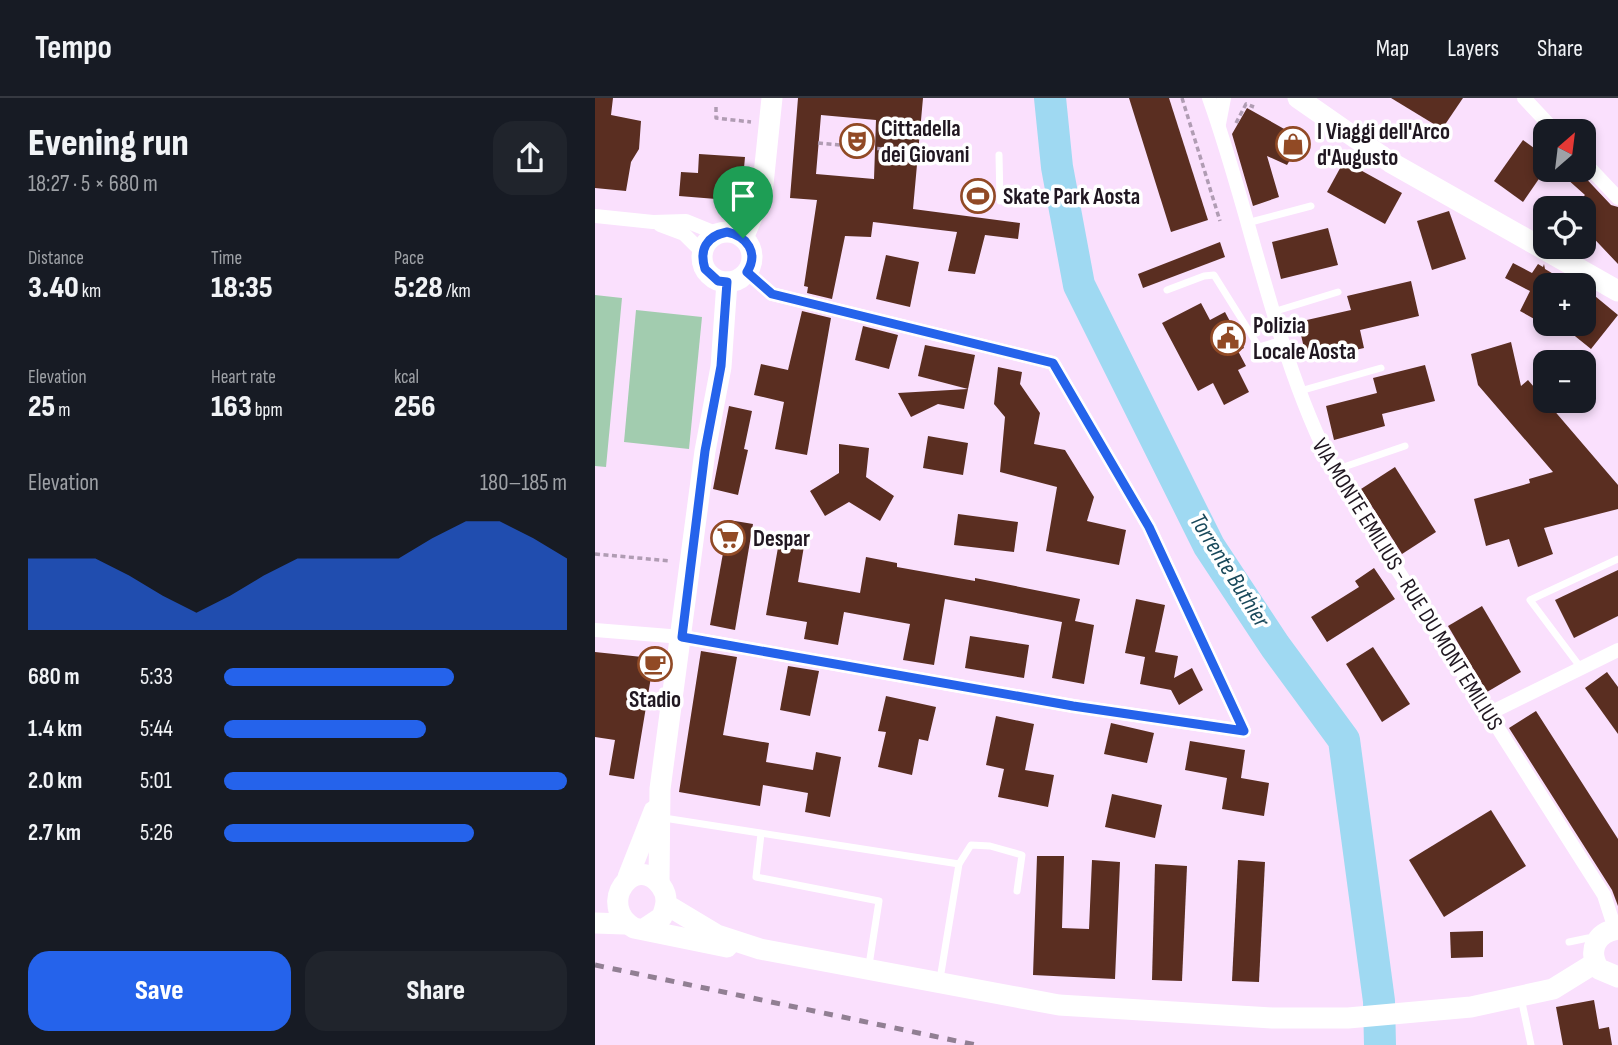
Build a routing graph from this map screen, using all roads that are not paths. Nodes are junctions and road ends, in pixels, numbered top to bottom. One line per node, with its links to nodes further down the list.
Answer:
1 (772, 98): 16 (street)
2 (1224, 98): 5 (street)
3 (1299, 98): 21 (street)
4 (1524, 98): 6 (street)
5 (1214, 112): 14 (street, VIA MONTE EMILIUS - RUE DU MONT EMILIUS)
6 (1544, 119)
7 (999, 155): 10 (lane)
8 (1596, 175): 9 (street)
9 (1618, 198)
10 (1000, 201)
11 (1311, 206): 14 (lane)
12 (595, 216): 13 (street)
13 (653, 222): 15 (street); 17 (street)
14 (1246, 223): 23 (street, VIA MONTE EMILIUS - RUE DU MONT EMILIUS)
15 (718, 234): 16 (street); 17 (street)
16 (743, 238): 18 (street)
17 (702, 251): 19 (street)
18 (747, 272): 19 (street); 31 (street)
19 (727, 282): 31 (street)
20 (1167, 290): 24 (lane)
21 (1618, 291)
22 (1338, 292): 23 (lane)
23 (1273, 312): 24 (street, VIA MONTE EMILIUS - RUE DU MONT EMILIUS)
24 (1282, 340): 26 (street, VIA MONTE EMILIUS - RUE DU MONT EMILIUS)
25 (1381, 368): 26 (lane)
26 (1300, 391): 28 (street, VIA MONTE EMILIUS - RUE DU MONT EMILIUS)
27 (1405, 446): 28 (lane)
28 (1334, 470): 34 (street, VIA MONTE EMILIUS - RUE DU MONT EMILIUS)
29 (1618, 559): 33 (lane)
30 (595, 630): 31 (street)
31 (682, 637): 35 (street)
32 (1618, 650): 33 (street)
33 (1581, 669): 34 (street)
34 (1488, 714): 46 (street, VIA MONTE EMILIUS - RUE DU MONT EMILIUS)
35 (660, 789): 36 (street); 39 (street)
36 (659, 817): 37 (lane); 40 (street)
37 (761, 834): 38 (lane); 51 (lane)
38 (959, 864): 41 (lane); 53 (lane)
39 (623, 882): 40 (street); 42 (street); 45 (street)
40 (659, 883): 43 (street)
41 (1017, 891)
42 (595, 897)
43 (667, 905): 45 (street); 49 (street)
44 (595, 923): 45 (street)
45 (634, 926): 49 (street)
46 (1616, 929): 47 (street)
47 (1596, 941): 48 (lane); 50 (street)
48 (1569, 942)
49 (760, 949): 51 (street)
50 (1595, 963): 52 (street); 54 (street)
51 (869, 970): 53 (street)
52 (1618, 977)
53 (939, 982): 54 (street)
54 (1521, 997): 55 (lane)
55 (1531, 1045)

